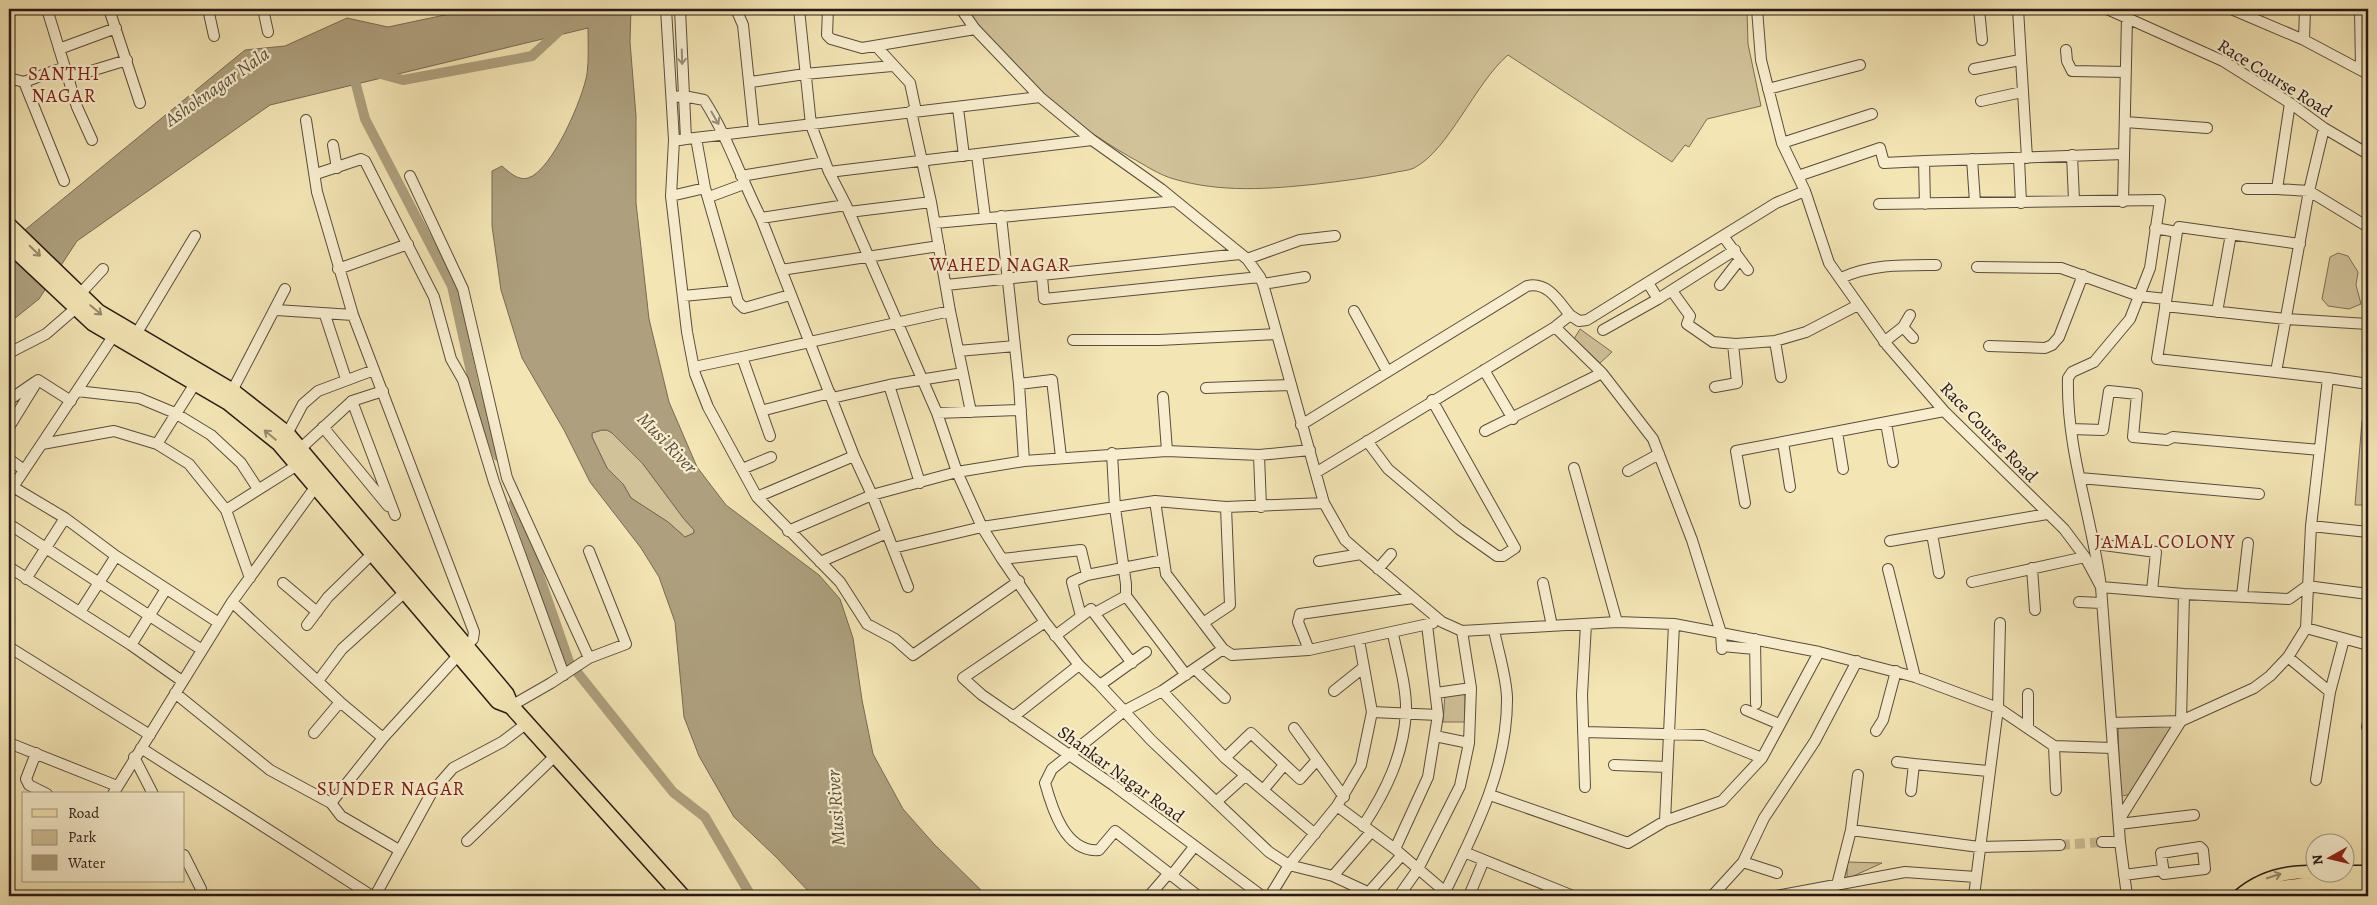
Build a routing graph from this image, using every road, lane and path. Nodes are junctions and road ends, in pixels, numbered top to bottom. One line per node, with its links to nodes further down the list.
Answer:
1 (47, 9): 27 (street)
2 (109, 9): 20 (street)
3 (208, 9): 23 (street)
4 (263, 9): 22 (street)
5 (666, 9): 45 (street)
6 (680, 9): 44 (street, one-way to 44)
7 (736, 9): 41 (street)
8 (799, 9): 37 (street)
9 (828, 9): 26 (street)
10 (961, 9): 21 (street)
11 (1757, 9): 42 (street, Race Course Road)
12 (1979, 9): 24 (street)
13 (2018, 9): 30 (street)
14 (2231, 9): 18 (street)
15 (2305, 9): 25 (street)
16 (2360, 9): 36 (street)
17 (2111, 10): 19 (street, Race Course Road)
18 (2244, 12): 25 (street)
19 (2127, 17): 35 (street); 49 (street, Race Course Road)
20 (116, 28): 27 (street); 29 (street)
21 (975, 29): 26 (street); 46 (street)
22 (268, 32)
23 (214, 36)
24 (1982, 40)
25 (2304, 40): 36 (street)
26 (876, 46): 32 (street)
27 (59, 49): 33 (street)
28 (2066, 50): 35 (street)
29 (127, 60): 39 (street); 48 (street)
30 (2020, 60): 34 (street); 43 (street)
31 (1860, 65): 42 (street)
32 (892, 66): 37 (street); 51 (street)
33 (65, 67): 39 (street); 40 (street)
34 (1974, 69)
35 (2126, 72): 54 (street)
36 (2365, 72)
37 (805, 74): 41 (street); 55 (street)
38 (9, 78): 40 (street)
39 (68, 78): 61 (street)
40 (24, 82): 81 (street)
41 (751, 82): 58 (street)
42 (1768, 89): 64 (street, Race Course Road)
43 (2022, 92): 47 (street); 71 (street)
44 (684, 96): 45 (street); 59 (street, one-way to 59); 60 (street)
45 (672, 97): 62 (street)
46 (1040, 97): 50 (street); 63 (street)
47 (1981, 101)
48 (140, 103)
49 (2290, 103): 57 (street, Race Course Road); 83 (street)
50 (958, 108): 51 (street); 70 (street)
51 (913, 111): 55 (street); 74 (street)
52 (1872, 114): 64 (street)
53 (306, 120): 77 (street)
54 (2125, 122): 56 (street); 66 (street)
55 (811, 125): 58 (street); 75 (street)
56 (2207, 128)
57 (2324, 128): 67 (street, Race Course Road); 85 (street)
58 (754, 131): 59 (street)
59 (725, 135): 60 (street); 80 (street)
60 (691, 139): 62 (street); 86 (street)
61 (92, 140)
62 (674, 140): 87 (street)
63 (1092, 140): 68 (street); 89 (street)
64 (1782, 143): 79 (street, Race Course Road)
65 (333, 145): 76 (street)
66 (2124, 154): 69 (street); 92 (street)
67 (2368, 154)
68 (977, 155): 70 (street); 99 (street)
69 (2072, 155): 71 (street); 88 (street)
70 (964, 156): 74 (street)
71 (2023, 158): 72 (street); 93 (street)
72 (1972, 159): 73 (street); 91 (street)
73 (1924, 161): 79 (street); 95 (street)
74 (921, 162): 75 (street); 90 (street)
75 (827, 167): 80 (street); 96 (street)
76 (337, 168): 77 (street); 110 (street)
77 (316, 174): 119 (street)
78 (410, 176): 238 (street)
79 (1798, 176): 84 (street, Race Course Road)
80 (742, 180): 86 (street); 98 (street)
81 (64, 181)
82 (2247, 189): 83 (street)
83 (2277, 189): 85 (street)
84 (1805, 191): 108 (street); 125 (street, Race Course Road)
85 (2308, 191): 102 (street); 111 (street)
86 (707, 193): 87 (street); 133 (street)
87 (671, 196): 136 (street)
88 (2074, 200): 92 (street); 93 (street)
89 (1175, 201): 97 (street); 115 (street)
90 (931, 202): 96 (street); 100 (street)
91 (1975, 202): 93 (street); 95 (street)
92 (2123, 202): 103 (street)
93 (2021, 203)
94 (1879, 204): 95 (street)
95 (1925, 204)
96 (847, 208): 98 (street); 114 (street)
97 (1001, 216): 99 (street); 126 (street)
98 (761, 218): 120 (street)
99 (985, 218): 100 (street)
100 (935, 223): 112 (street)
101 (9, 226): 127 (highway, one-way to 127)
102 (2368, 227)
103 (2156, 228): 104 (street); 137 (street)
104 (2177, 232): 105 (street); 140 (street)
105 (2231, 234): 111 (street); 145 (street)
106 (195, 236): 158 (street)
107 (1336, 236): 115 (street)
108 (1723, 236): 113 (street); 129 (street)
109 (9, 244): 127 (highway)
110 (408, 244): 119 (street); 241 (street)
111 (2300, 244): 150 (street)
112 (939, 246): 114 (street); 130 (street)
113 (1737, 255): 121 (street); 131 (street); 134 (street)
114 (868, 256): 120 (street); 151 (street)
115 (1244, 257): 123 (street); 128 (street)
116 (1936, 266): 125 (street)
117 (1977, 267): 122 (street)
118 (103, 269): 139 (street)
119 (338, 269): 147 (street)
120 (781, 270): 135 (street)
121 (1748, 270)
122 (2083, 275): 137 (street); 166 (street)
123 (1042, 276): 126 (street); 128 (street)
124 (1305, 277): 128 (street)
125 (1841, 278): 141 (street, Race Course Road)
126 (1008, 279): 130 (street); 165 (street)
127 (57, 280): 139 (highway)
128 (1262, 281): 157 (street)
129 (1648, 283): 138 (street); 148 (street)
130 (946, 285): 143 (street)
131 (1720, 285)
132 (285, 289): 142 (street)
133 (734, 291): 135 (street); 136 (street)
134 (1672, 291): 138 (street); 164 (street)
135 (790, 295): 160 (street)
136 (683, 296): 170 (street)
137 (2139, 296): 140 (street); 209 (street)
138 (1658, 299): 155 (street)
139 (77, 301): 156 (highway); 168 (street)
140 (2165, 303): 145 (street); 175 (street)
141 (1858, 305): 162 (street); 163 (street, Race Course Road)
142 (276, 310): 146 (street); 190 (street)
143 (950, 311): 151 (street); 167 (street)
144 (1354, 311): 173 (street)
145 (2217, 312): 150 (street)
146 (326, 315): 147 (street); 179 (street)
147 (353, 315): 171 (street)
148 (1570, 315): 153 (street); 173 (street)
149 (1910, 315): 154 (street)
150 (2286, 319): 152 (street); 175 (street)
151 (897, 321): 160 (street); 181 (street)
152 (2368, 324)
153 (1555, 327): 172 (street); 174 (street)
154 (1903, 327): 159 (street); 163 (street)
155 (1603, 330)
156 (117, 332): 158 (highway); 182 (highway); 189 (street)
157 (1276, 334): 161 (street); 186 (street)
158 (135, 336): 190 (highway)
159 (1913, 338)
160 (809, 340): 169 (street); 192 (street)
161 (1072, 340)
162 (1775, 341): 164 (street); 177 (street)
163 (1884, 342): 200 (street, Race Course Road)
164 (1733, 344): 187 (street)
165 (1015, 346): 167 (street); 183 (street)
166 (1989, 346)
167 (958, 350): 176 (street)
168 (9, 353)
169 (742, 357): 170 (street); 198 (street)
170 (694, 367): 232 (street)
171 (374, 370): 179 (street); 191 (street)
172 (1484, 370): 195 (street); 204 (street)
173 (1387, 371): 206 (street)
174 (1602, 372): 204 (street); 222 (street)
175 (2276, 372): 178 (street)
176 (964, 373): 181 (street); 201 (street)
177 (1780, 377)
178 (2328, 378): 184 (street); 219 (street)
179 (346, 379): 212 (street)
180 (38, 380): 194 (street); 196 (street); 207 (street)
181 (922, 380): 185 (street); 203 (street)
182 (196, 382): 202 (street); 225 (highway, one-way to 182)
183 (1019, 384): 199 (street); 227 (street)
184 (2368, 384)
185 (889, 385): 192 (street); 242 (street)
186 (1289, 385): 188 (street); 206 (street)
187 (1715, 387)
188 (1206, 388)
189 (77, 391): 196 (street); 202 (street)
190 (232, 391): 212 (highway)
191 (383, 391): 197 (street); 339 (street)
192 (831, 395): 198 (street); 224 (street)
193 (1163, 397): 220 (street)
194 (9, 400)
195 (1432, 400): 214 (street); 214 (street)
196 (71, 401): 216 (street)
197 (352, 402): 208 (street); 208 (street)
198 (761, 410): 213 (street)
199 (1021, 410): 201 (street); 229 (street)
200 (1944, 411): 205 (street); 256 (street, Race Course Road)
201 (971, 412): 203 (street)
202 (175, 413): 217 (street); 244 (street)
203 (937, 413): 236 (street)
204 (1513, 419): 210 (street)
205 (1886, 423): 211 (street); 230 (street)
206 (1301, 425): 218 (street)
207 (9, 427)
208 (324, 427): 225 (street)
209 (2071, 429): 219 (street); 239 (street)
210 (1485, 431)
211 (1836, 432): 215 (street); 233 (street)
212 (286, 434): 225 (highway)
213 (770, 436)
214 (1367, 441): 237 (street)
215 (1783, 442): 243 (street); 251 (street)
216 (42, 444): 217 (street); 234 (street)
217 (157, 444): 255 (street)
218 (1310, 450): 223 (street); 237 (street)
219 (2320, 450): 259 (street)
220 (1166, 451): 221 (street); 223 (street)
221 (1112, 454): 227 (street); 254 (street)
222 (1659, 454): 235 (street); 328 (street)
223 (1259, 455): 253 (street)
224 (854, 456): 247 (street); 248 (street)
225 (300, 457): 240 (highway); 244 (street)
226 (771, 457): 232 (street)
227 (1061, 457): 229 (street)
228 (9, 459): 234 (street)
229 (1024, 461): 236 (street)
230 (1894, 462)
231 (1574, 468): 316 (street)
232 (742, 469): 248 (street)
233 (1843, 469)
234 (24, 470): 245 (street)
235 (1628, 471)
236 (957, 472): 242 (street); 260 (street)
237 (1317, 472): 250 (street)
238 (507, 478): 241 (street); 344 (street)
239 (2080, 478): 246 (street); 267 (street)
240 (320, 481): 271 (highway); 288 (street); 339 (highway)
241 (494, 482): 351 (street)
242 (920, 483): 247 (street)
243 (1790, 487)
244 (258, 489): 255 (street)
245 (11, 490): 257 (street)
246 (2259, 494)
247 (872, 495): 261 (street); 263 (street)
248 (757, 497): 261 (street)
249 (1156, 502): 252 (street); 254 (street); 277 (street)
250 (1324, 503): 253 (street); 272 (street)
251 (1745, 503)
252 (1226, 507): 253 (street); 318 (street)
253 (1261, 507)
254 (1115, 508): 260 (street); 281 (street)
255 (226, 510): 288 (street)
256 (2047, 514): 264 (street); 275 (street, Race Course Road)
257 (65, 518): 268 (street); 274 (street)
258 (9, 524): 268 (street)
259 (2311, 526): 262 (street); 294 (street)
260 (982, 527): 269 (street); 276 (street)
261 (788, 531): 279 (street)
262 (2368, 532)
263 (887, 533): 269 (street); 279 (street)
264 (1932, 534): 265 (street); 285 (street)
265 (1890, 541)
266 (2248, 543): 303 (street)
267 (2096, 544): 296 (street); 298 (street)
268 (47, 548): 287 (street); 291 (street)
269 (893, 548): 295 (street)
270 (589, 551): 344 (street)
271 (373, 553): 299 (highway); 310 (street)
272 (1361, 554): 278 (street); 283 (street)
273 (1391, 554): 283 (street)
274 (116, 556): 291 (street); 297 (street)
275 (2085, 557): 282 (street); 296 (street, Race Course Road)
276 (1002, 559): 286 (street); 289 (street)
277 (1164, 560): 281 (street); 318 (street)
278 (1319, 561)
279 (820, 562): 289 (street)
280 (9, 567): 287 (street)
281 (1123, 568): 286 (street); 302 (street)
282 (2032, 568): 290 (street); 308 (street)
283 (1378, 569): 304 (street)
284 (1888, 570): 353 (street)
285 (1938, 573)
286 (1088, 575): 313 (street)
287 (26, 578): 309 (street)
288 (250, 578): 305 (street)
289 (1019, 581): 314 (street)
290 (1972, 582)
291 (98, 583): 309 (street); 312 (street)
292 (283, 583): 310 (street)
293 (1543, 583): 324 (street)
294 (2307, 586): 301 (street); 303 (street); 325 (street)
295 (908, 587)
296 (2101, 587): 298 (street); 307 (street, Race Course Road)
297 (166, 589): 312 (street); 317 (street)
298 (2152, 591): 300 (street)
299 (406, 592): 339 (highway); 354 (street)
300 (2184, 594): 303 (street); 375 (street)
301 (2368, 594)
302 (1126, 596): 311 (street); 352 (street)
303 (2242, 596)
304 (1413, 598): 315 (street); 340 (street)
305 (232, 602): 317 (street); 354 (street)
306 (2079, 602): 307 (street)
307 (2102, 603): 377 (street, Race Course Road)
308 (2035, 610)
309 (80, 612): 334 (street)
310 (317, 612): 322 (street)
311 (1095, 613): 313 (street); 346 (street)
312 (149, 616): 334 (street); 338 (street)
313 (1081, 616): 330 (street)
314 (1045, 622): 330 (street); 374 (street, Shankar Nagar Road)
315 (1442, 622): 323 (street); 327 (street)
316 (1617, 622): 320 (street); 321 (street)
317 (219, 623): 338 (street)
318 (1203, 623): 337 (street)
319 (2000, 623): 368 (street)
320 (1586, 624): 324 (street); 382 (street)
321 (1674, 624): 328 (street); 385 (street)
322 (307, 625)
323 (1427, 625): 329 (street); 362 (street)
324 (1552, 626): 326 (street)
325 (2306, 628): 331 (street); 343 (street)
326 (1494, 630): 327 (street); 416 (street)
327 (1462, 631): 357 (street)
328 (1721, 633): 333 (street); 333 (street)
329 (1392, 634): 332 (street); 372 (street)
330 (1055, 636): 347 (street)
331 (2344, 639): 335 (street); 360 (street)
332 (1359, 640): 340 (street); 348 (street)
333 (1755, 644): 342 (street); 366 (street)
334 (131, 645): 355 (street)
335 (2368, 645)
336 (9, 647): 384 (street)
337 (1223, 649): 340 (street); 349 (street)
338 (202, 650): 355 (street)
339 (462, 650): 367 (highway); 387 (street)
340 (1309, 650)
341 (1146, 652): 346 (street)
342 (1819, 652): 345 (street); 378 (street)
343 (2288, 657): 360 (street); 375 (street)
344 (589, 658): 351 (street)
345 (1857, 661): 350 (street); 438 (street)
346 (1132, 663): 356 (street)
347 (1079, 665): 356 (street); 374 (street)
348 (1364, 667): 359 (street); 371 (street)
349 (1195, 669): 352 (street); 364 (street)
350 (1896, 671): 353 (street); 381 (street)
351 (564, 674): 367 (street)
352 (1186, 675): 358 (street)
353 (1915, 677): 368 (street)
354 (318, 680): 365 (street)
355 (182, 681): 361 (street)
356 (1100, 685): 370 (street)
357 (1471, 688): 362 (street); 389 (street)
358 (1162, 690): 370 (street); 397 (street)
359 (1334, 691)
360 (2330, 692): 408 (street)
361 (175, 693): 384 (street); 419 (street)
362 (1436, 693): 373 (street)
363 (2028, 694): 380 (street)
364 (1225, 698)
365 (340, 702): 383 (street); 387 (street)
366 (1756, 704)
367 (511, 706): 376 (highway)
368 (1998, 708): 380 (street); 405 (street)
369 (1746, 710): 378 (street)
370 (1124, 712): 395 (street); 418 (street)
371 (1372, 712): 372 (street); 417 (street)
372 (1406, 712): 373 (street); 424 (street)
373 (1438, 715): 386 (street)
374 (1012, 717): 395 (street, Shankar Nagar Road)
375 (2181, 720): 377 (street); 423 (street)
376 (528, 723): 394 (highway); 433 (street)
377 (2111, 723): 392 (street, Race Course Road)
378 (1779, 724): 398 (street)
379 (1294, 728): 399 (street)
380 (2028, 728): 390 (street)
381 (1876, 731)
382 (1583, 732): 385 (street); 409 (street)
383 (314, 733)
384 (150, 735): 391 (street)
385 (1668, 735): 398 (street); 404 (street)
386 (1435, 736): 389 (street); 434 (street)
387 (383, 738): 419 (street)
388 (9, 743): 393 (street)
389 (1469, 743): 440 (street)
390 (2054, 746): 392 (street); 413 (street)
391 (141, 748): 396 (street); 456 (street)
392 (2112, 748): 423 (street, Race Course Road)
393 (36, 753): 411 (street); 414 (street)
394 (556, 755): 427 (street); 457 (highway)
395 (1068, 755): 431 (street, Shankar Nagar Road); 446 (street)
396 (134, 757): 411 (street); 415 (street)
397 (1225, 758): 402 (street); 406 (street)
398 (1762, 758): 422 (street)
399 (1318, 760): 402 (street); 417 (street)
400 (1897, 762): 401 (street)
401 (1914, 764): 405 (street); 412 (street)
402 (1284, 765): 410 (street)
403 (1614, 765): 404 (street)
404 (1667, 767): 422 (street)
405 (1988, 771): 432 (street)
406 (1246, 775): 410 (street); 418 (street)
407 (1858, 775): 425 (street)
408 (2316, 780)
409 (1585, 788)
410 (1264, 789): 426 (street)
411 (115, 790)
412 (1910, 790)
413 (2056, 790)
414 (43, 792)
415 (152, 792)
416 (1490, 795): 422 (street); 435 (street)
417 (1344, 797): 420 (street)
418 (1216, 802): 439 (street)
419 (331, 803): 433 (street)
420 (1337, 806): 424 (street); 426 (street)
421 (2194, 815): 423 (street)
422 (1665, 821)
423 (2119, 822): 429 (street, Race Course Road)
424 (1367, 829): 434 (street); 447 (street)
425 (1851, 830): 432 (street); 451 (street)
426 (1315, 834): 439 (street)
427 (467, 841)
428 (2102, 842): 429 (street)
429 (2120, 842): 448 (street, Race Course Road)
430 (2060, 845): 432 (street)
431 (1194, 847): 446 (street); 460 (street, Shankar Nagar Road)
432 (1979, 848): 449 (street)
433 (399, 850): 456 (street)
434 (1398, 852): 440 (street); 454 (street)
435 (1464, 852): 437 (street); 455 (street)
436 (185, 857): 452 (street)
437 (1484, 860): 463 (street); 464 (street)
438 (1743, 862): 444 (street); 465 (street)
439 (1289, 865): 447 (street); 461 (street)
440 (1418, 869): 455 (street); 462 (street)
441 (2162, 870): 441 (street); 448 (street)
442 (2354, 872): 443 (main road)
443 (2368, 872)
444 (1778, 873)
445 (2304, 873): 469 (main road, one-way to 445)
446 (1170, 875): 458 (street); 459 (street)
447 (1333, 876): 454 (street)
448 (2124, 876): 468 (street, Race Course Road)
449 (1976, 877): 451 (street); 467 (street)
450 (2368, 884): 470 (main road)
451 (1837, 885): 453 (street)
452 (201, 889)
453 (1815, 893): 466 (street)
454 (1373, 894)
455 (1448, 894)
456 (373, 896)
457 (682, 896)
458 (1149, 896)
459 (1198, 896)
460 (1262, 896)
461 (1270, 896)
462 (1399, 896)
463 (1469, 896)
464 (1573, 896)
465 (1712, 896)
466 (1776, 896)
467 (1974, 896)
468 (2127, 896)
469 (2238, 896)
470 (2258, 896)

